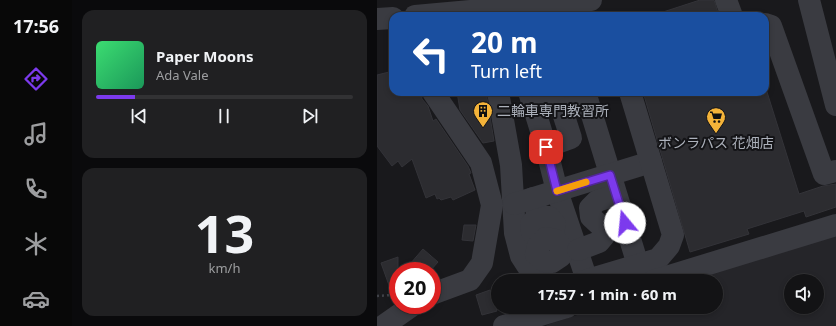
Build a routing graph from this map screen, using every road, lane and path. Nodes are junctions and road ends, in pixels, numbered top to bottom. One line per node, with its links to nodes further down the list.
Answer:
1 (591, 0): 4 (street)
2 (726, 0): 5 (street)
3 (809, 0): 15 (street)
4 (459, 12)
5 (730, 12)
6 (389, 18): 7 (street)
7 (377, 19)
8 (769, 25): 18 (street)
9 (436, 96): 30 (street)
10 (557, 96): 13 (street)
11 (631, 96): 17 (street)
12 (586, 97): 16 (street); 19 (street)
13 (531, 99): 14 (street); 16 (street)
14 (499, 100): 21 (street)
15 (836, 105)
16 (546, 147): 20 (street)
17 (651, 162): 19 (street); 24 (street)
18 (836, 171)
19 (613, 185): 20 (street); 23 (street); 24 (street)
20 (557, 191): 21 (street); 23 (street)
21 (528, 206): 25 (street); 26 (street)
22 (836, 225): 29 (street)
23 (577, 250): 27 (street)
24 (638, 265): 28 (street)
25 (542, 274)
26 (552, 274)
27 (583, 274)
28 (608, 274)
29 (676, 274)
30 (441, 291)
31 (389, 295): 32 (path)
32 (377, 296)
33 (400, 314): 35 (street)
34 (544, 314): 36 (street)
35 (383, 326)
36 (504, 326)

